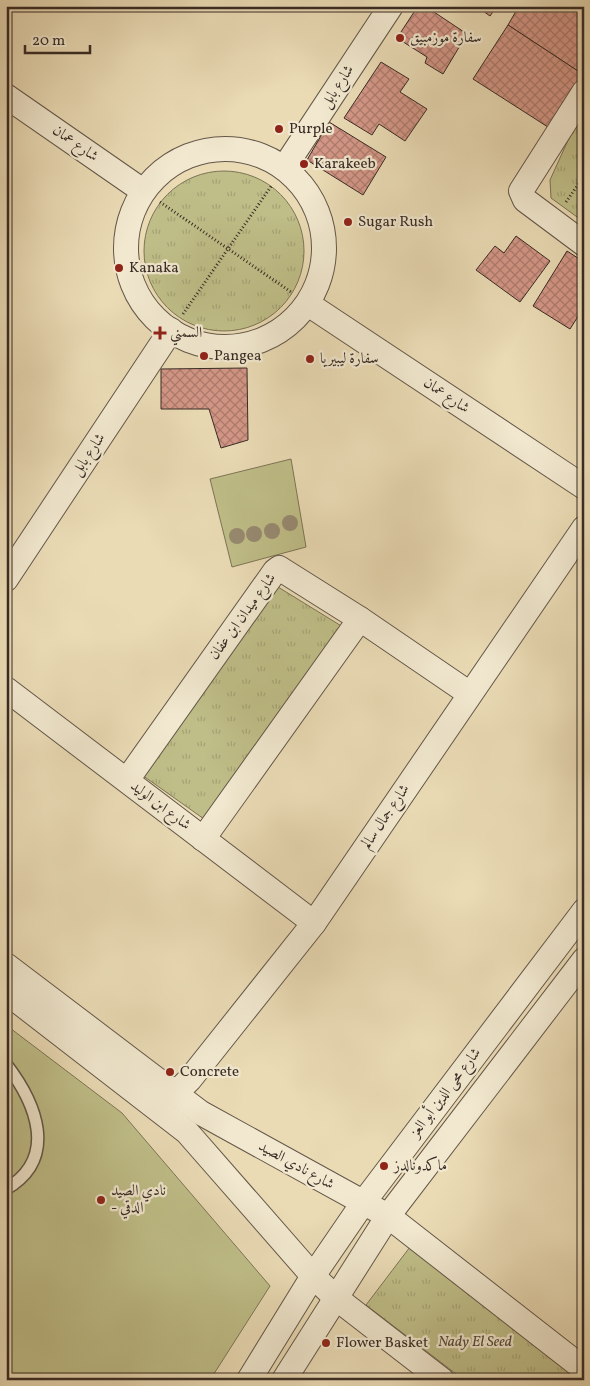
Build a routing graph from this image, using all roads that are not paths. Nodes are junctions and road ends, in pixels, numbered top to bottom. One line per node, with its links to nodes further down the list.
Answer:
1 (391, 6): 4 (street, شارع بابل)
2 (584, 92): 6 (street)
3 (6, 96): 5 (street, شارع عمان)
4 (284, 168): 5 (street); 7 (street)
5 (144, 191): 8 (street)
6 (584, 244)
7 (308, 304): 8 (street); 9 (street, شارع عمان)
8 (171, 330): 11 (street, شارع بابل)
9 (584, 488)
10 (584, 528): 14 (street, شارع جمال سالم)
11 (6, 580)
12 (360, 620): 14 (street, شارع ميدان ابن عفان); 15 (street, شارع ميدان ابن عفان); 16 (street)
13 (6, 689): 15 (street, شارع ابن الوليد)
14 (470, 694): 18 (street, شارع جمال سالم)
15 (127, 780): 16 (street, شارع ابن الوليد)
16 (203, 839): 18 (street, شارع ابن الوليد)
17 (584, 911): 25 (street, شارع محى الدين أبو العز)
18 (314, 923): 23 (street, شارع جمال سالم)
19 (584, 960): 26 (street, شارع محى الدين أبو العز)
20 (6, 965): 23 (street, شارع نادي الصيد)
21 (6, 992): 27 (street)
22 (6, 1064): 24 (lane)
23 (171, 1091): 25 (street, شارع نادي الصيد)
24 (6, 1189)
25 (363, 1203): 26 (street, شارع نادي الصيد); 27 (street, شارع محى الدين أبو العز)
26 (388, 1216): 28 (street, شارع محى الدين أبو العز); 29 (street, شارع نادي الصيد)
27 (313, 1276): 28 (street); 30 (street, شارع محى الدين أبو العز)
28 (336, 1298): 31 (street, شارع محى الدين أبو العز); 32 (street)
29 (584, 1369)
30 (249, 1380)
31 (284, 1380)
32 (442, 1380)

